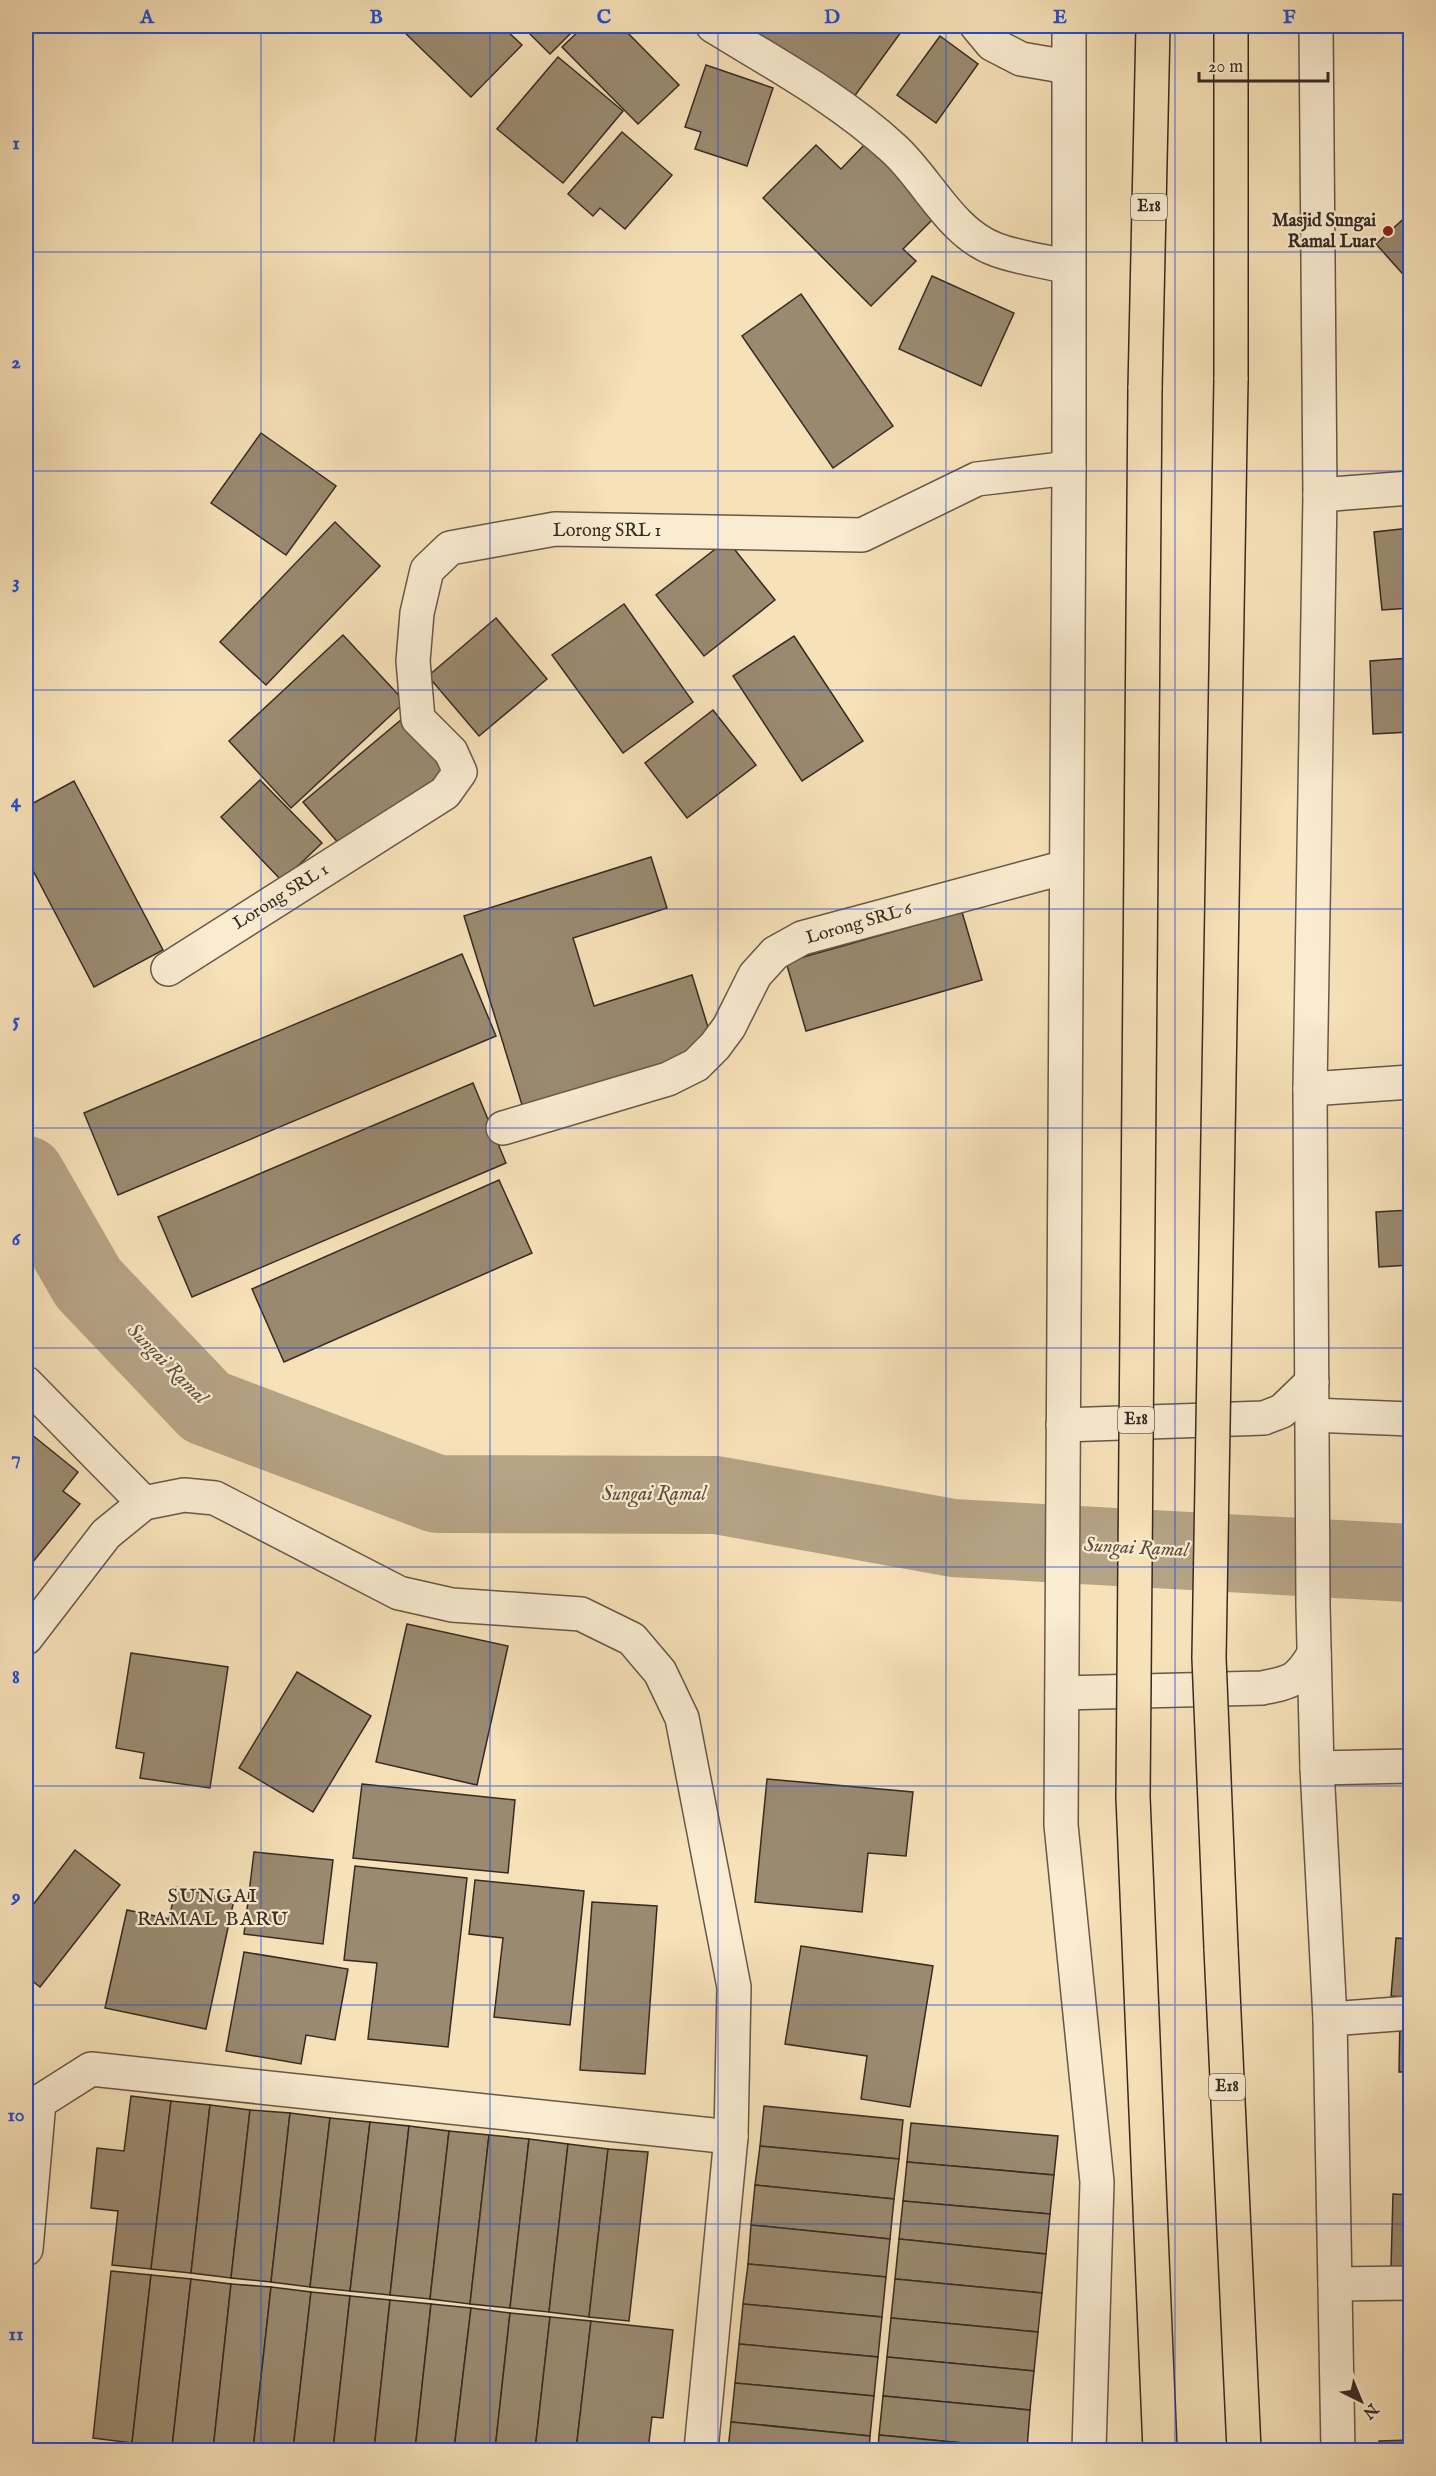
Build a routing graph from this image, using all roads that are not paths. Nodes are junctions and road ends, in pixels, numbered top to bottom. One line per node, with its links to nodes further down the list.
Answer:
1 (713, 26): 8 (street)
2 (976, 26): 7 (street)
3 (1069, 26): 7 (street)
4 (1153, 26): 40 (highway, E18, bridge)
5 (1231, 26): 41 (highway, E18, bridge)
6 (1316, 26): 11 (street)
7 (1068, 67): 8 (street)
8 (1068, 267): 9 (street)
9 (1069, 468): 12 (street); 13 (street, Lorong SRL 1)
10 (1410, 488): 11 (street)
11 (1320, 495): 15 (street)
12 (1066, 867): 16 (street, Lorong SRL 6); 22 (street)
13 (168, 969)
14 (1410, 1082): 15 (street)
15 (1310, 1089): 17 (street)
16 (503, 1128)
17 (1312, 1382): 19 (street); 20 (street)
18 (26, 1383): 24 (street)
19 (1312, 1415): 21 (street); 23 (street)
20 (1264, 1418): 22 (street); 23 (street)
21 (1410, 1419)
22 (1063, 1425): 28 (street)
23 (1312, 1465): 26 (street)
24 (144, 1503): 25 (street); 34 (street)
25 (26, 1638)
26 (1314, 1654): 27 (street); 29 (street)
27 (1262, 1688): 28 (street); 29 (street)
28 (1062, 1693): 39 (street)
29 (1316, 1724): 31 (street)
30 (1410, 1766): 31 (street)
31 (1317, 1768): 33 (street)
32 (1410, 2013): 33 (street)
33 (1330, 2019): 37 (street)
34 (731, 2137): 35 (street); 38 (street)
35 (26, 2249)
36 (1410, 2283): 37 (street)
37 (1335, 2284): 42 (street)
38 (701, 2451)
39 (1089, 2451)
40 (1160, 2451)
41 (1244, 2451)
42 (1338, 2451)

